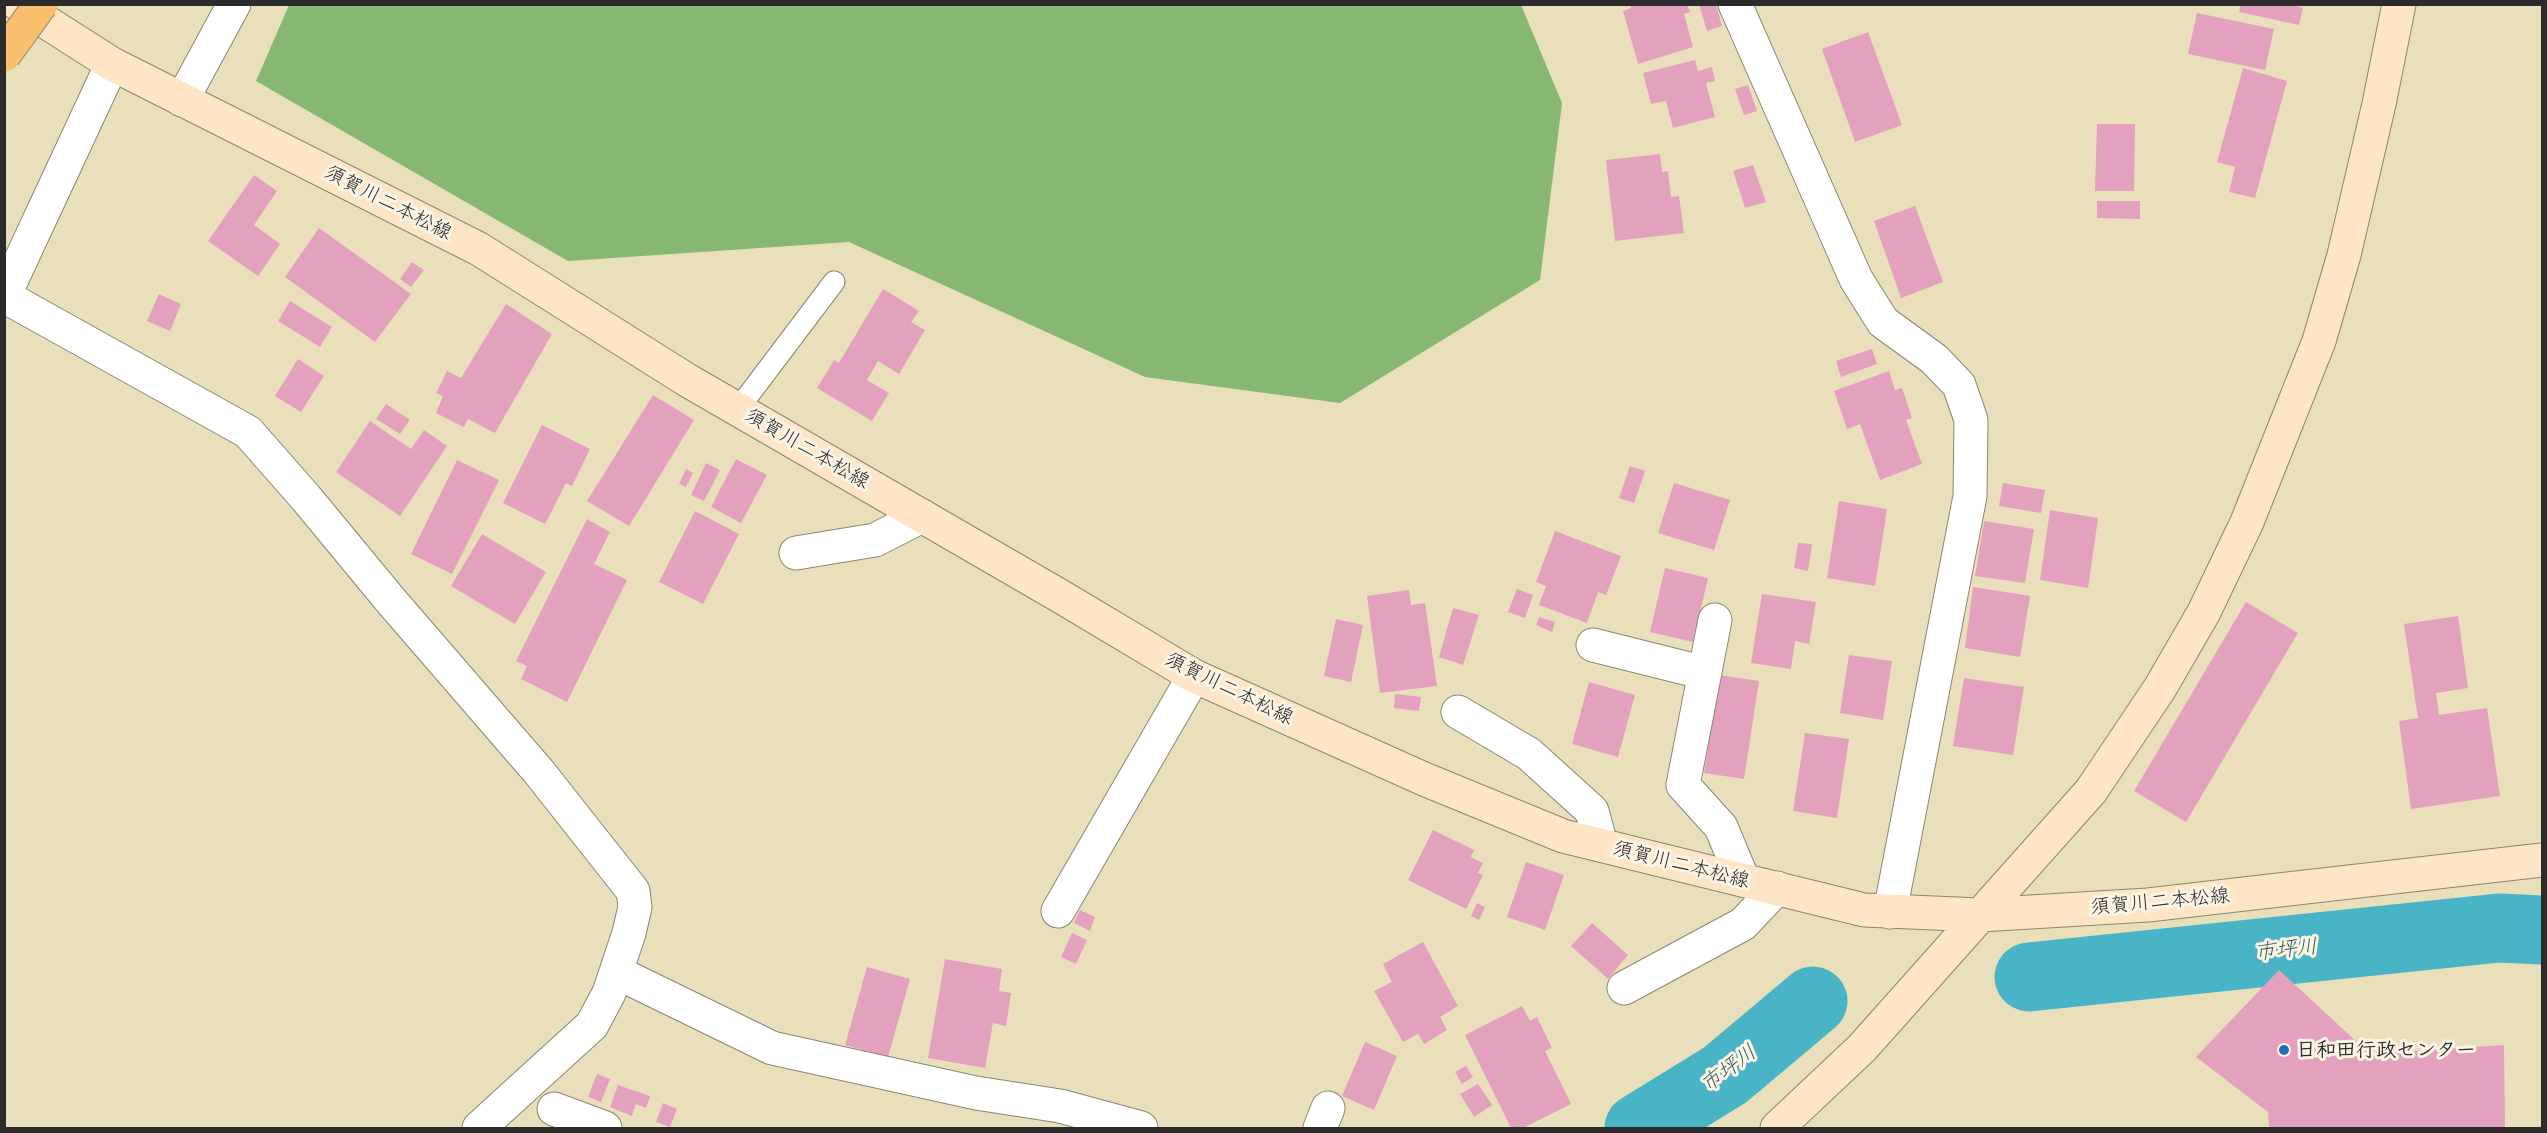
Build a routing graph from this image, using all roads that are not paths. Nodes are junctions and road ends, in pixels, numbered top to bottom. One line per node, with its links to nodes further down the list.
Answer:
1 (18, 4): 7 (main road, 須賀川二本松線)
2 (41, 4): 6 (highway, bridge)
3 (234, 4): 8 (street)
4 (1735, 4): 24 (street)
5 (2398, 4): 25 (main road)
6 (4, 55)
7 (112, 64): 8 (main road, 須賀川二本松線); 10 (street)
8 (182, 100): 11 (main road, 須賀川二本松線)
9 (834, 282): 11 (lane)
10 (4, 296): 26 (street)
11 (738, 409): 12 (main road, 須賀川二本松線)
12 (922, 516): 13 (street); 17 (main road, 須賀川二本松線)
13 (796, 553)
14 (1715, 620): 16 (street)
15 (1593, 645): 16 (street)
16 (1705, 673): 21 (street)
17 (1194, 676): 19 (main road, 須賀川二本松線); 23 (street)
18 (1458, 712): 19 (street)
19 (1601, 845): 21 (main road, 須賀川二本松線)
20 (2542, 860): 25 (main road, 須賀川二本松線)
21 (1743, 880): 22 (main road, 須賀川二本松線)
22 (1777, 888): 24 (main road, 須賀川二本松線); 27 (street)
23 (1058, 911)
24 (1890, 912): 25 (main road, 須賀川二本松線)
25 (1980, 915): 32 (main road)
26 (616, 972): 29 (street); 31 (street)
27 (1624, 988)
28 (554, 1109): 30 (street)
29 (479, 1128)
30 (605, 1128)
31 (1140, 1128)
32 (1777, 1128)

